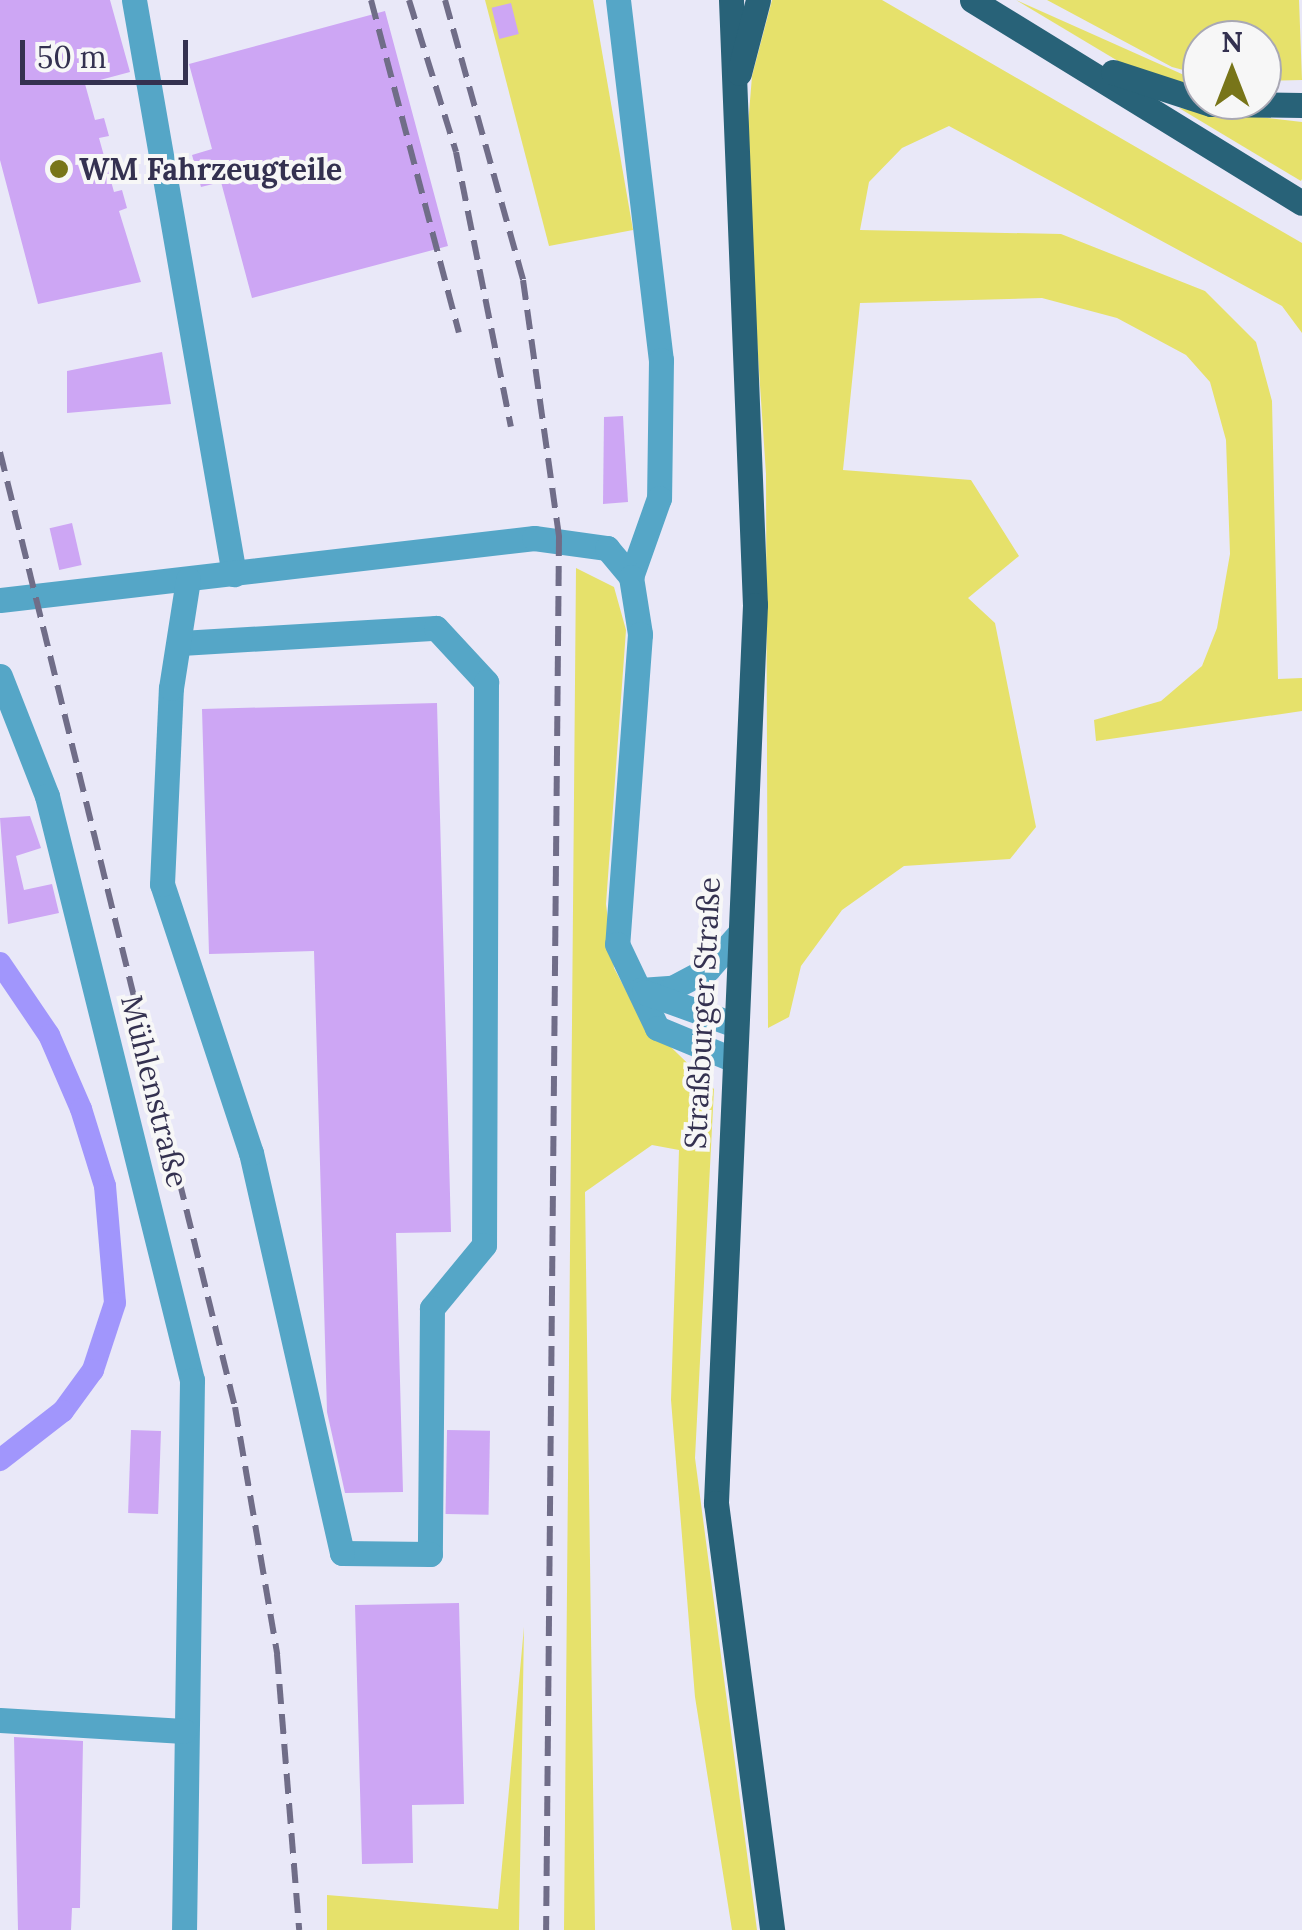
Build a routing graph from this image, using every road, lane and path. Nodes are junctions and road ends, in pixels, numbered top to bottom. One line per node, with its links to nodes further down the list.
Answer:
1 (134, 0): 10 (street)
2 (618, 0): 11 (street)
3 (731, 0): 7 (main road, Straßburger Straße)
4 (972, 0): 6 (main road)
5 (759, 6): 7 (main road, Straßburger Straße)
6 (1037, 40): 8 (main road); 9 (main road)
7 (732, 97): 16 (main road, Straßburger Straße)
8 (1302, 105)
9 (1302, 203)
10 (234, 574): 11 (street); 12 (street)
11 (631, 577): 17 (street)
12 (188, 579): 13 (street); 14 (street)
13 (0, 600)
14 (181, 643): 14 (street)
15 (0, 676): 21 (street, Mühlenstraße)
16 (739, 934): 17 (street); 18 (main road, Straßburger Straße)
17 (640, 990): 18 (street); 19 (street)
18 (733, 1024): 19 (main road, Straßburger Straße)
19 (732, 1059): 23 (main road, Straßburger Straße)
20 (0, 1720): 21 (street)
21 (184, 1730): 22 (street, Mühlenstraße)
22 (184, 1930)
23 (772, 1930)

